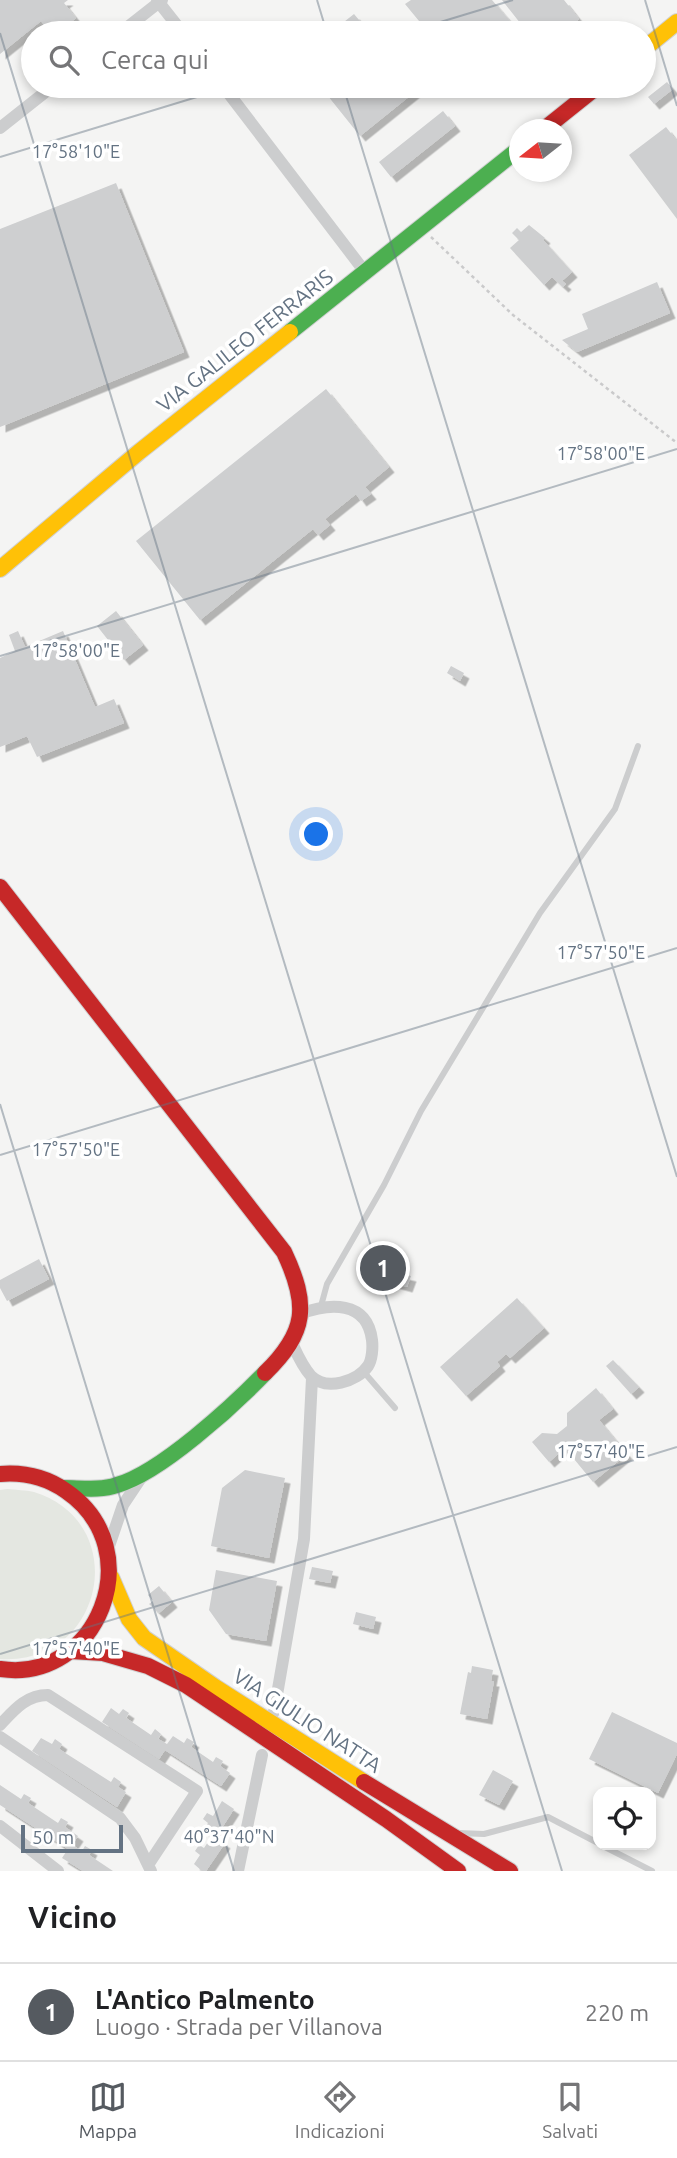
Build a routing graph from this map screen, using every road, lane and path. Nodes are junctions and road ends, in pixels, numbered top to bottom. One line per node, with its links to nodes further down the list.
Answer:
1 (159, 1): 2 (street); 3 (street)
2 (135, 21)
3 (174, 21)
4 (677, 22): 5 (street)
5 (656, 39)
6 (38, 98): 10 (street)
7 (232, 98): 13 (street)
8 (583, 98): 9 (street)
9 (557, 119)
10 (0, 128)
11 (509, 157): 12 (street, VIA GALILEO FERRARIS)
12 (421, 227): 13 (street, VIA GALILEO FERRARIS); 14 (path)
13 (365, 272): 15 (street, VIA GALILEO FERRARIS)
14 (677, 443)
15 (0, 569)
16 (638, 746): 18 (lane)
17 (0, 887): 19 (street)
18 (321, 1306): 19 (street); 21 (street)
19 (300, 1314): 20 (street)
20 (292, 1343): 22 (street); 24 (street)
21 (363, 1371): 22 (street); 23 (lane)
22 (312, 1378): 31 (street)
23 (395, 1408)
24 (145, 1473): 26 (street); 27 (street)
25 (0, 1474): 26 (street)
26 (63, 1488): 27 (street)
27 (107, 1549): 28 (street)
28 (111, 1577): 29 (street); 36 (street, VIA GIULIO NATTA)
29 (71, 1651): 30 (street); 42 (street, VIA GIULIO NATTA)
30 (2, 1672)
31 (274, 1712)
32 (0, 1726): 39 (street)
33 (0, 1737): 39 (street)
34 (262, 1755): 41 (street)
35 (0, 1826): 40 (street)
36 (443, 1830): 37 (lane); 43 (street, VIA GIULIO NATTA)
37 (593, 1840)
38 (612, 1850): 44 (lane)
39 (150, 1868)
40 (58, 1871)
41 (238, 1871)
42 (458, 1871)
43 (510, 1871)
44 (652, 1871)

